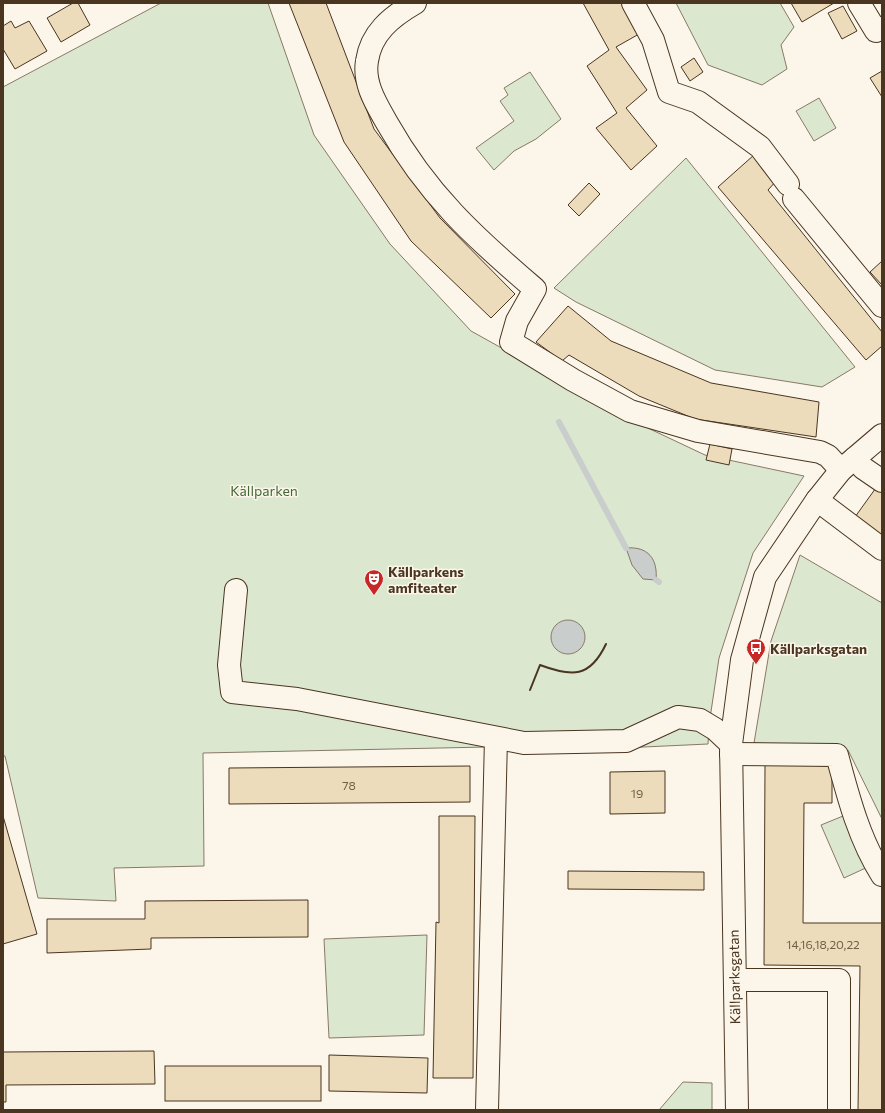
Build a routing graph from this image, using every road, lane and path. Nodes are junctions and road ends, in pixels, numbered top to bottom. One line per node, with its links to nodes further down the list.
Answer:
1 (415, 3): 7 (street)
2 (633, 3): 5 (street)
3 (859, 3): 4 (street)
4 (882, 28)
5 (882, 306)
6 (882, 435): 7 (street, Källparksgatan)
7 (848, 464): 8 (street); 9 (street, Källparksgatan)
8 (882, 481)
9 (816, 500): 10 (street); 13 (street, Källparksgatan)
10 (882, 549)
11 (236, 590): 12 (street)
12 (496, 738): 13 (street); 16 (street)
13 (731, 749): 14 (street); 15 (street, Källparksgatan)
14 (882, 876)
15 (734, 980): 17 (street, Källparksgatan); 18 (street)
16 (486, 1110)
17 (737, 1110)
18 (839, 1110)

